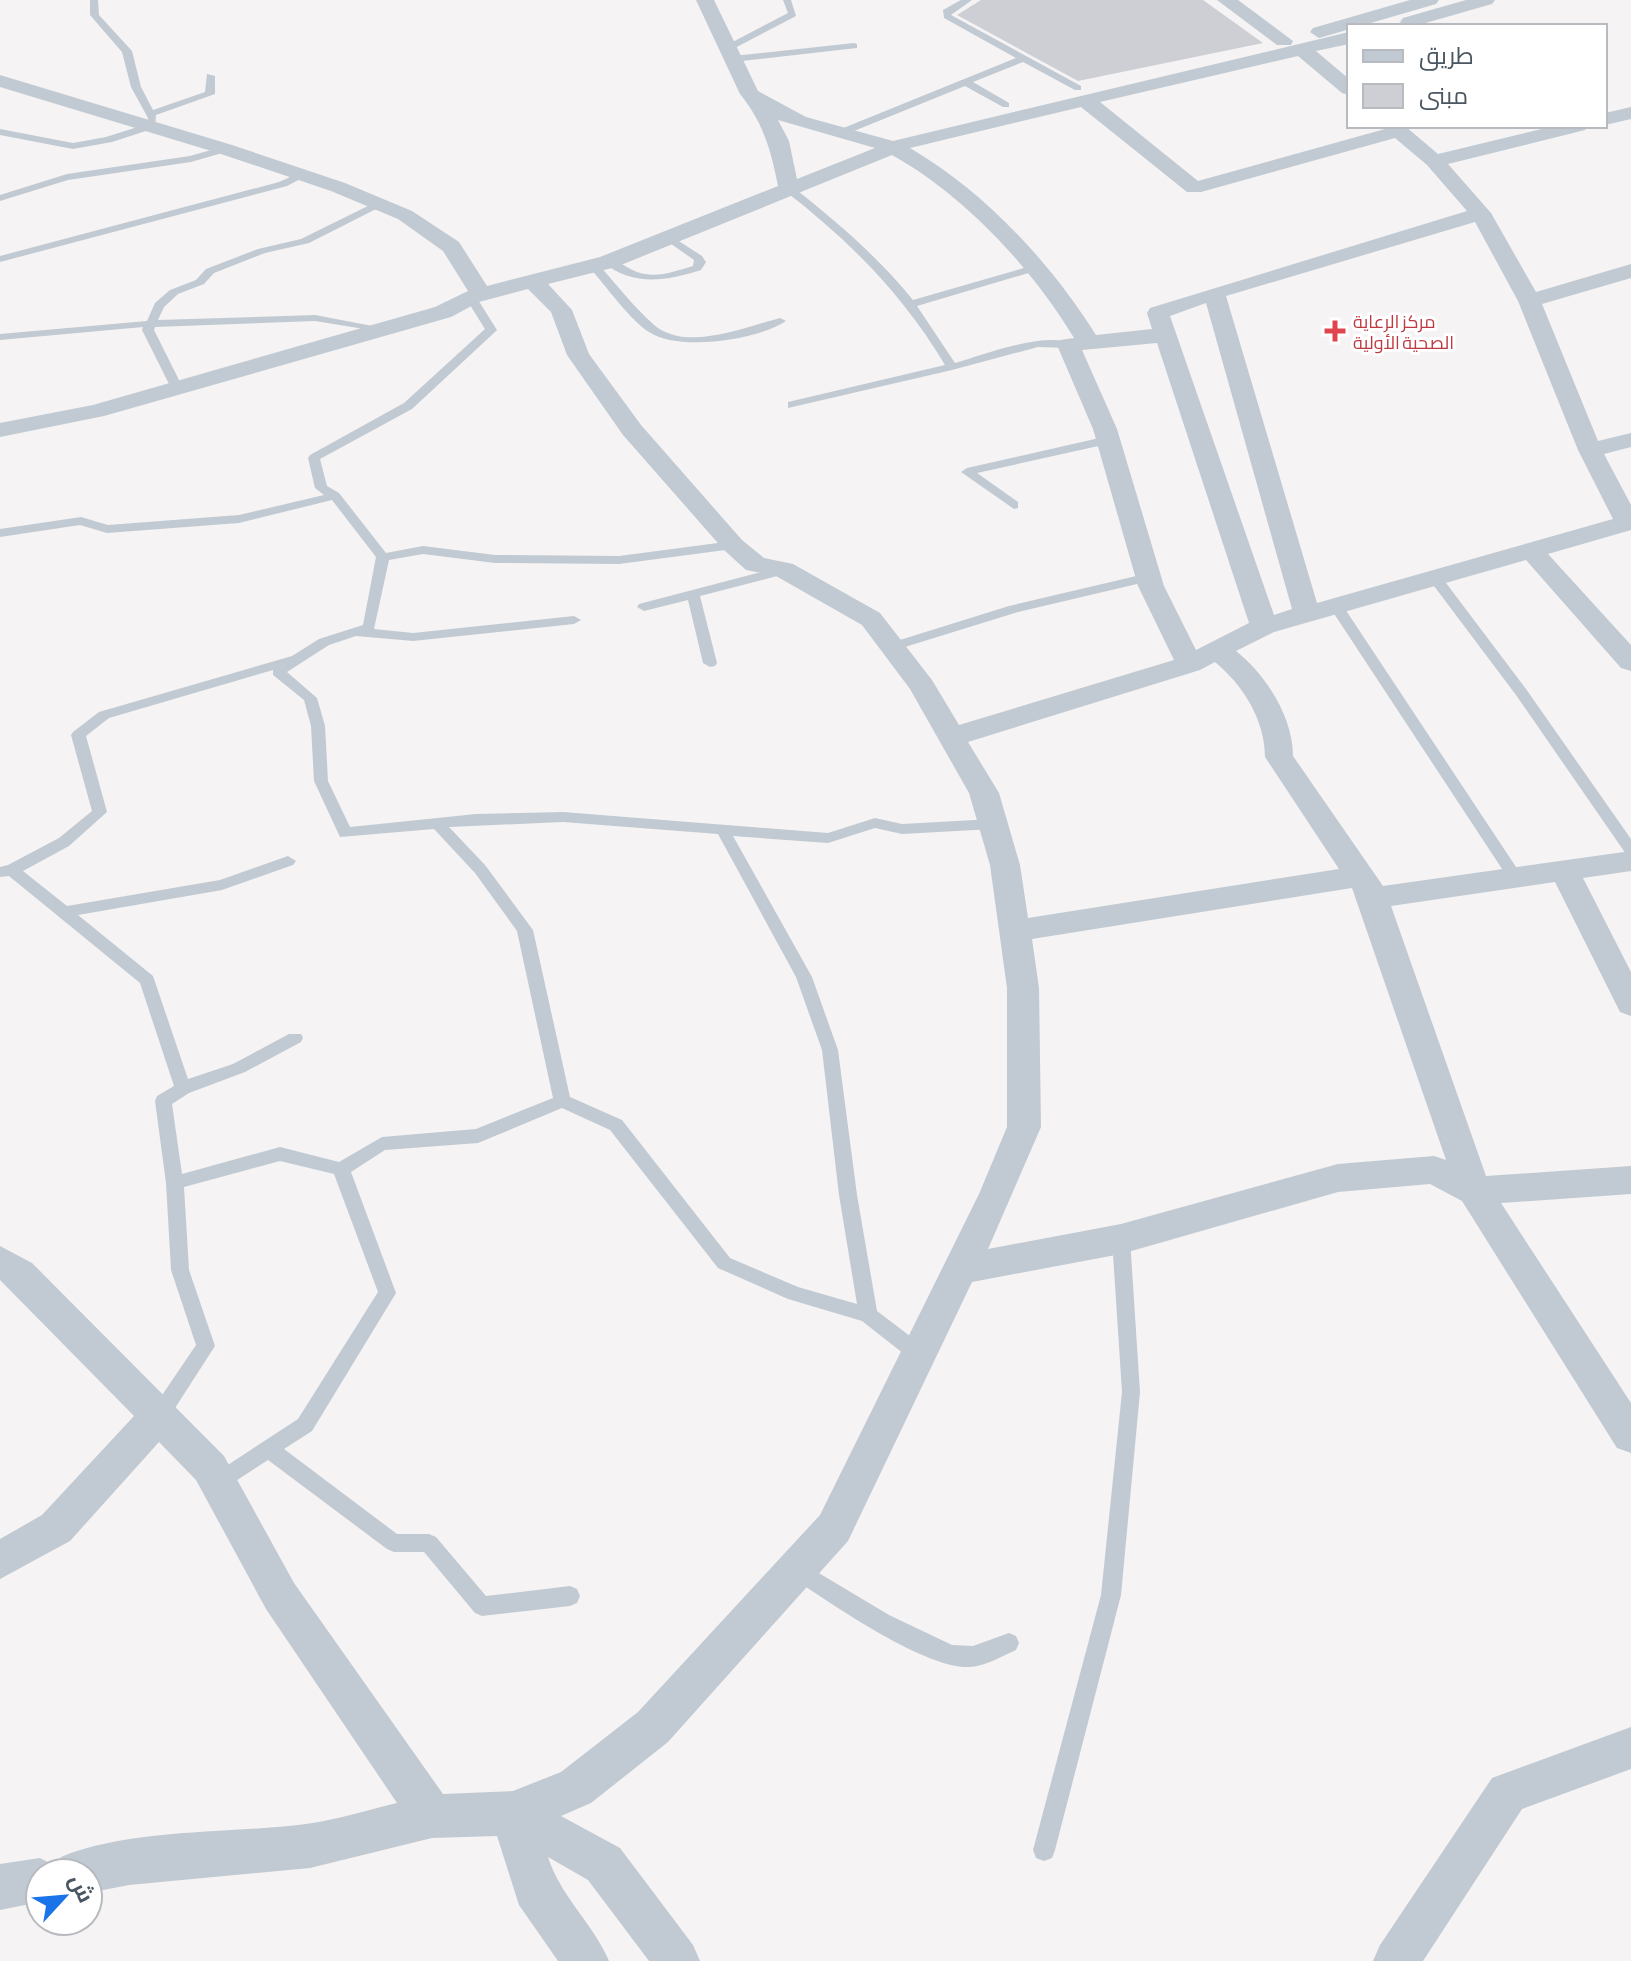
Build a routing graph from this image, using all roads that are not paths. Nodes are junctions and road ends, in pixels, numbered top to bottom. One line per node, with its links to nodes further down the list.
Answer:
1 (94, 0): 24 (lane)
2 (705, 0): 13 (street)
3 (787, 0): 13 (lane)
4 (968, 0): 14 (lane)
5 (1226, 0): 10 (street)
6 (1430, 0): 10 (street)
7 (1486, 0): 8 (street)
8 (1401, 24)
9 (1347, 39): 12 (street)
10 (1284, 41): 19 (street)
11 (854, 46): 13 (lane)
12 (1304, 51): 18 (street); 19 (street)
13 (730, 53): 20 (street)
14 (1024, 58): 17 (lane); 19 (lane)
15 (210, 76): 24 (lane)
16 (0, 81): 24 (street)
17 (965, 82): 21 (lane); 28 (lane)
18 (1347, 87)
19 (1082, 95): 21 (street); 25 (street)
20 (761, 105): 28 (street); 33 (street)
21 (1022, 106): 29 (street); 29 (street)
22 (1631, 113): 23 (street)
23 (1607, 119)
24 (151, 120): 27 (lane); 30 (street)
25 (1396, 128): 31 (street)
26 (1570, 128): 31 (street)
27 (0, 132)
28 (840, 133): 29 (street)
29 (899, 144): 33 (street); 40 (street)
30 (225, 149): 32 (street); 34 (lane)
31 (1434, 161): 36 (street)
32 (303, 175): 35 (street); 38 (lane)
33 (789, 189): 37 (street); 46 (lane)
34 (0, 198)
35 (378, 204): 44 (street); 48 (lane)
36 (1481, 213): 43 (street); 45 (street)
37 (671, 239): 39 (street); 39 (lane)
38 (0, 259)
39 (601, 264): 42 (street); 47 (lane)
40 (1038, 267): 46 (lane); 52 (street)
41 (1631, 271): 45 (street)
42 (534, 283): 44 (street); 64 (street)
43 (1214, 293): 50 (street); 73 (street)
44 (476, 296): 49 (street); 60 (lane)
45 (1529, 301): 59 (street)
46 (909, 305): 53 (lane)
47 (780, 321)
48 (147, 324): 49 (lane); 51 (lane); 54 (lane)
49 (379, 330): 54 (street)
50 (1165, 335): 52 (street); 75 (street)
51 (0, 337)
52 (1078, 344): 53 (lane); 57 (street)
53 (952, 367): 55 (lane)
54 (177, 388): 56 (street)
55 (792, 405)
56 (0, 430)
57 (1108, 440): 61 (lane); 68 (street)
58 (1631, 440): 59 (street)
59 (1590, 450): 62 (street)
60 (335, 496): 63 (lane); 66 (lane)
61 (1014, 505)
62 (1630, 523): 65 (street)
63 (0, 533)
64 (733, 545): 66 (lane); 67 (street)
65 (1531, 550): 69 (street); 80 (street)
66 (383, 557): 76 (lane)
67 (784, 570): 70 (lane); 77 (street)
68 (1149, 577): 77 (lane); 79 (street)
69 (1435, 578): 71 (street); 87 (lane)
70 (693, 594): 72 (lane); 81 (lane)
71 (1336, 606): 73 (street); 90 (lane)
72 (644, 607)
73 (1307, 614): 75 (street)
74 (574, 620): 76 (lane)
75 (1264, 626): 79 (street)
76 (355, 632): 78 (lane)
77 (892, 647): 82 (street)
78 (303, 656): 83 (lane); 89 (lane)
79 (1204, 657): 82 (street); 91 (street)
80 (1631, 662)
81 (710, 663)
82 (952, 737): 84 (street)
83 (437, 823): 85 (lane); 97 (lane)
84 (993, 824): 85 (lane); 93 (street)
85 (724, 832): 105 (lane)
86 (288, 861): 92 (lane)
87 (1629, 862): 88 (street)
88 (1564, 870): 90 (street); 94 (street)
89 (6, 871): 92 (lane)
90 (1515, 877): 91 (street)
91 (1366, 887): 93 (street); 101 (street)
92 (64, 912): 96 (lane)
93 (1014, 931): 104 (street)
94 (1631, 1004)
95 (295, 1038): 96 (lane)
96 (183, 1088): 100 (lane)
97 (562, 1101): 98 (lane); 105 (lane)
98 (341, 1169): 100 (lane); 109 (lane)
99 (1631, 1180): 101 (street)
100 (175, 1183): 107 (lane)
101 (1474, 1191): 102 (street); 108 (street)
102 (1121, 1239): 104 (street); 118 (lane)
103 (0, 1261): 107 (street)
104 (962, 1269): 106 (street)
105 (868, 1315): 106 (lane)
106 (920, 1355): 112 (street)
107 (159, 1416): 110 (street); 111 (street)
108 (1631, 1436)
109 (269, 1449): 110 (lane); 113 (lane)
110 (218, 1482): 117 (street)
111 (0, 1560)
112 (797, 1569): 114 (lane); 116 (street)
113 (570, 1596)
114 (1009, 1643)
115 (1631, 1748): 124 (street)
116 (513, 1813): 117 (street); 122 (street); 123 (street)
117 (432, 1816): 119 (street)
118 (1044, 1850)
119 (104, 1868)
120 (24, 1883): 121 (street)
121 (0, 1887)
122 (586, 1961)
123 (677, 1961)
124 (1396, 1961)

